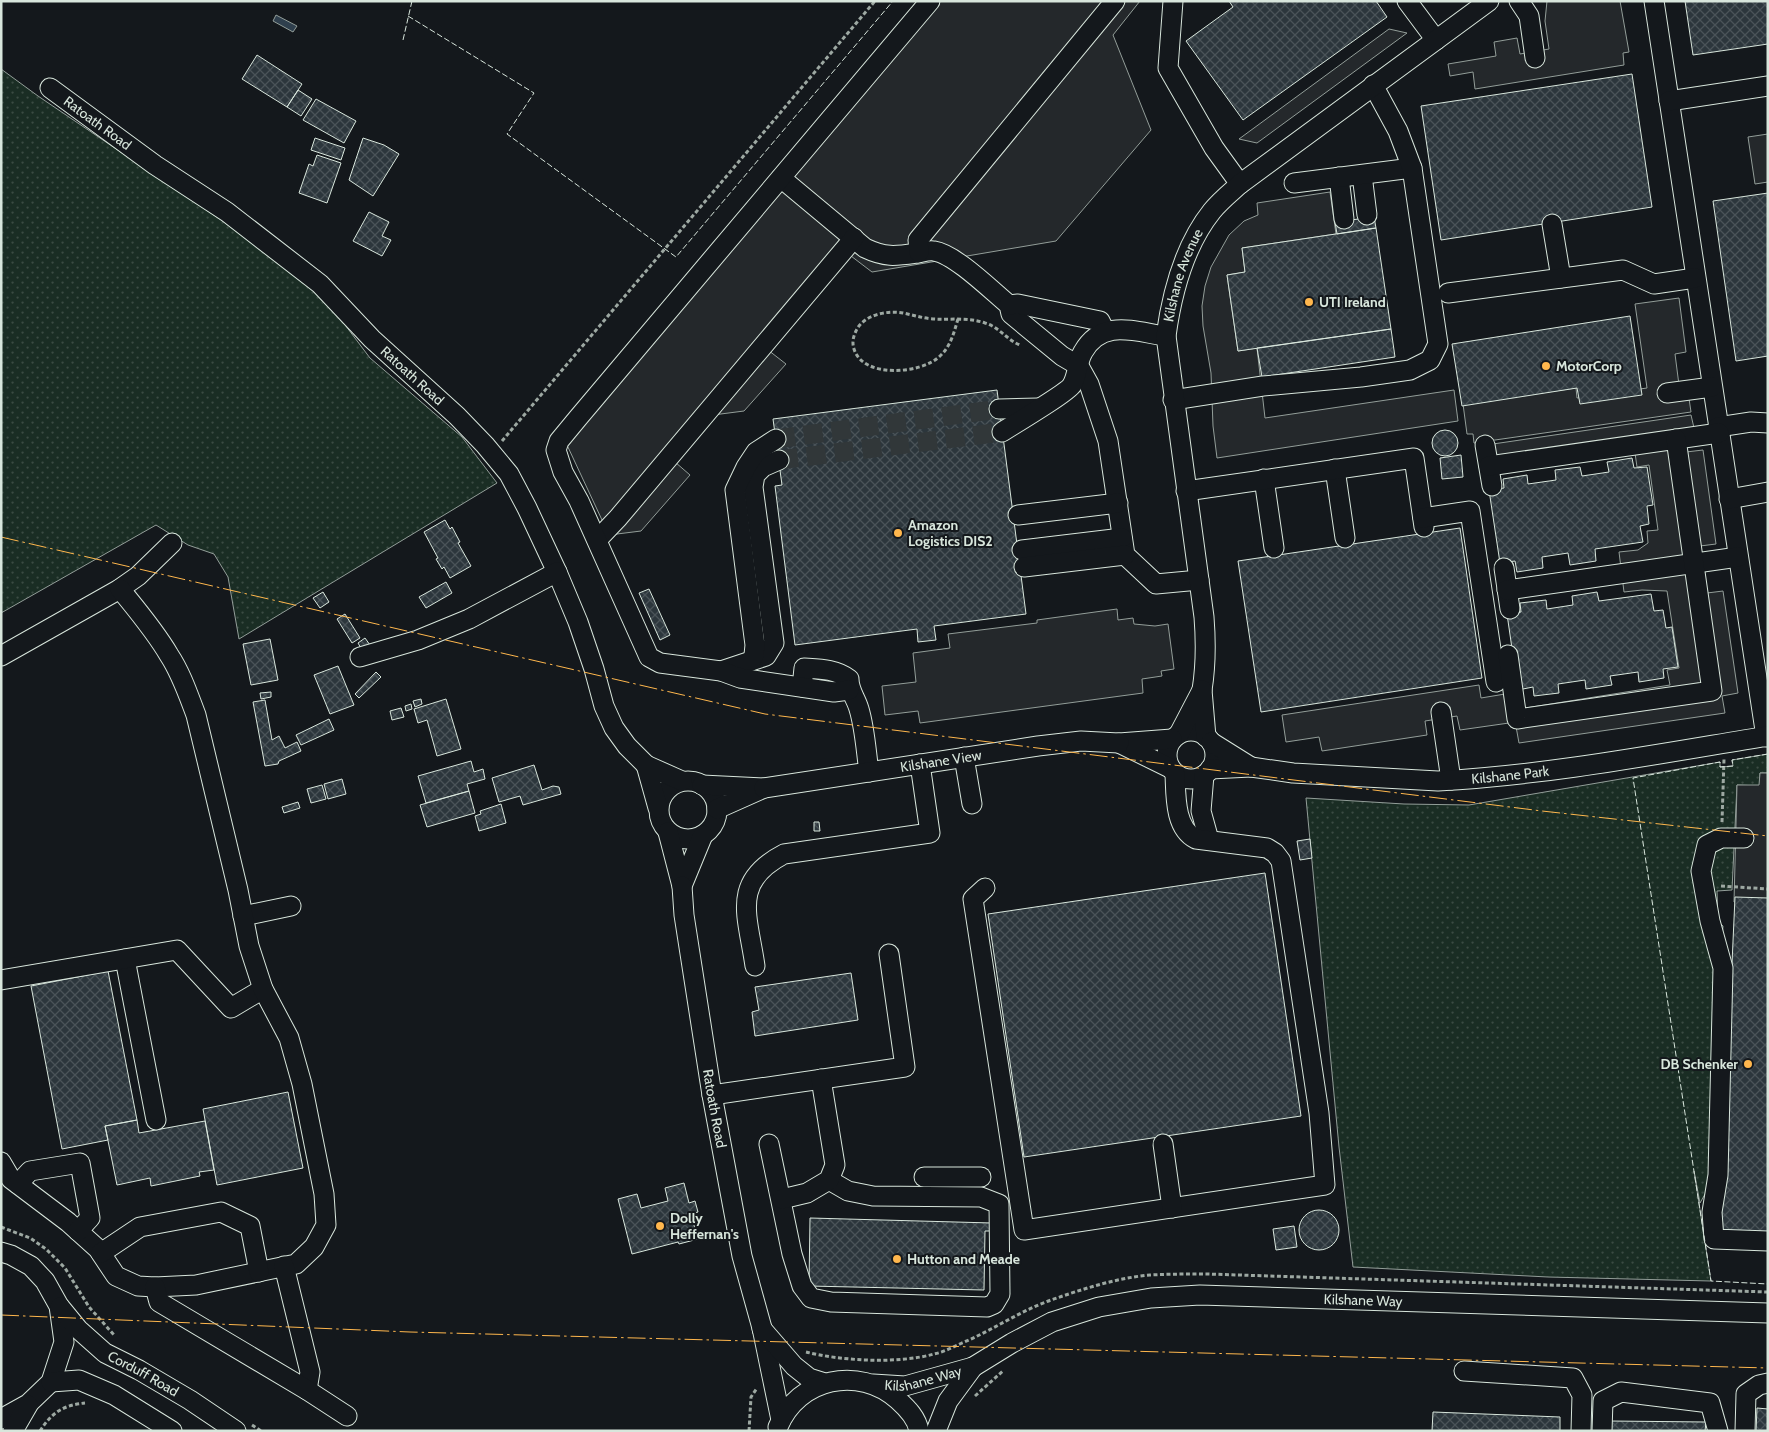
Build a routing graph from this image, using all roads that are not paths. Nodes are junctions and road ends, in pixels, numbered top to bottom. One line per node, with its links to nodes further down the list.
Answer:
1 (930, 1): 17 (street)
2 (1115, 1): 25 (street)
3 (1173, 1): 20 (street)
4 (1406, 1): 9 (street)
5 (1489, 1): 8 (street, Kilshane Avenue)
6 (1520, 1): 10 (street)
7 (1654, 1): 14 (street)
8 (1470, 7): 9 (street, Kilshane Avenue)
9 (1436, 40): 11 (street, Kilshane Avenue)
10 (1535, 58)
11 (1373, 85): 15 (street); 20 (street, Kilshane Avenue)
12 (1768, 86): 14 (street)
13 (50, 88): 64 (street, Ratoath Road)
14 (1669, 101): 27 (street)
15 (1412, 168): 16 (street); 35 (street)
16 (1362, 175): 18 (street); 21 (street)
17 (781, 178): 24 (street); 56 (street)
18 (1339, 178): 19 (street); 22 (street)
19 (1294, 183)
20 (1240, 184): 31 (street, Kilshane Avenue)
21 (1367, 215)
22 (1344, 219)
23 (1552, 224): 26 (street)
24 (854, 238): 25 (street); 56 (street)
25 (919, 252): 29 (street)
26 (1561, 278): 27 (street); 28 (street)
27 (1695, 278): 33 (street)
28 (1448, 294)
29 (1010, 305): 30 (street); 32 (street)
30 (1105, 331): 31 (street); 32 (street)
31 (1166, 336): 35 (street, Kilshane Avenue)
32 (1079, 366): 36 (street); 53 (street)
33 (1712, 387): 34 (street); 39 (street)
34 (1667, 393)
35 (1173, 400): 50 (street, Kilshane Avenue)
36 (1038, 408): 37 (street); 40 (street)
37 (999, 409)
38 (1768, 424): 39 (street)
39 (1719, 430): 41 (street); 52 (street)
40 (1002, 432)
41 (1676, 439): 45 (street); 62 (street)
42 (776, 440): 47 (street)
43 (1485, 445): 45 (street)
44 (779, 460): 47 (street)
45 (1488, 466): 49 (street)
46 (1335, 469): 48 (street); 55 (street); 73 (street)
47 (750, 471): 72 (street)
48 (1264, 480): 50 (street); 59 (street)
49 (1492, 486)
50 (1186, 491): 65 (street, Kilshane Avenue)
51 (1768, 492): 52 (street)
52 (1729, 499): 60 (street)
53 (1118, 503): 54 (street); 58 (street)
54 (1018, 514)
55 (1345, 538)
56 (597, 540): 72 (street)
57 (172, 543): 66 (street)
58 (1124, 547): 61 (street); 65 (street)
59 (1274, 548)
60 (1738, 557): 62 (street); 76 (street)
61 (1023, 558)
62 (1694, 563): 67 (street); 69 (street)
63 (1504, 568): 67 (street)
64 (557, 572): 71 (street); 82 (street, Ratoath Road)
65 (1198, 580): 74 (street, Kilshane Avenue)
66 (120, 589): 70 (street); 101 (street)
67 (1507, 590): 68 (street)
68 (1510, 609)
69 (1508, 655)
70 (1, 656)
71 (360, 657)
72 (721, 671): 85 (street)
73 (1496, 682)
74 (1202, 690): 77 (street, Kilshane Avenue); 78 (street, Kilshane Avenue)
75 (1441, 712): 87 (street)
76 (1767, 736): 87 (street, Kilshane Park)
77 (1176, 737): 78 (street); 79 (street, Kilshane View); 84 (street)
78 (1209, 740): 83 (street, Kilshane Park); 86 (street)
79 (1119, 743): 80 (street, Kilshane View); 84 (street, Kilshane View)
80 (964, 758): 81 (street, Kilshane View); 91 (street)
81 (920, 764): 85 (street, Kilshane View); 104 (street)
82 (646, 765): 88 (street, Ratoath Road); 92 (street, Ratoath Road)
83 (1251, 767): 86 (street, Kilshane Park); 87 (street, Kilshane Park)
84 (1173, 771): 86 (street); 97 (street)
85 (869, 772): 90 (street, Kilshane View)
86 (1207, 772): 97 (street)
87 (1451, 780)
88 (682, 781): 89 (street); 92 (street)
89 (702, 785): 90 (street, Kilshane View); 93 (street)
90 (764, 788): 93 (street, Kilshane View)
91 (972, 804)
92 (658, 808): 94 (street)
93 (717, 810): 95 (street)
94 (668, 832): 95 (street); 98 (street, Ratoath Road)
95 (704, 835): 98 (street, Ratoath Road)
96 (1744, 838): 120 (street)
97 (1209, 840): 118 (street)
98 (682, 886): 108 (street, Ratoath Road)
99 (985, 888): 118 (street)
100 (291, 906): 101 (street)
101 (243, 916): 106 (street)
102 (889, 954): 107 (street)
103 (125, 958): 105 (street); 106 (street); 109 (street)
104 (755, 966)
105 (1, 980)
106 (263, 990): 123 (street)
107 (821, 1079): 108 (street); 115 (street)
108 (712, 1095): 128 (street, Ratoath Road)
109 (156, 1120)
110 (769, 1144): 117 (street)
111 (1163, 1144): 118 (street)
112 (1, 1162): 116 (street)
113 (924, 1177): 114 (street)
114 (981, 1177)
115 (829, 1180): 117 (street); 117 (street)
116 (18, 1184): 119 (street); 119 (street)
117 (782, 1199)
118 (1172, 1208)
119 (78, 1231): 122 (street)
120 (1768, 1241)
121 (1, 1252): 126 (street)
122 (101, 1253): 124 (street); 125 (street)
123 (284, 1266): 124 (street); 135 (street)
124 (258, 1272): 125 (street)
125 (156, 1288): 135 (street)
126 (59, 1306): 131 (street); 140 (street, Corduff Road)
127 (1768, 1312): 129 (street, Kilshane Way)
128 (762, 1328): 132 (street, Ratoath Road); 139 (street, Ratoath Road)
129 (973, 1367): 134 (street, Kilshane Way); 144 (street, Kilshane Way)
130 (1464, 1371): 145 (street)
131 (51, 1382): 136 (street); 142 (street)
132 (825, 1383): 134 (street); 139 (street)
133 (1768, 1383): 148 (street)
134 (873, 1384): 143 (street)
135 (307, 1390): 137 (street)
136 (28, 1404): 138 (street); 141 (street)
137 (347, 1416)
138 (1, 1419)
139 (778, 1425)
140 (241, 1426)
141 (13, 1431)
142 (172, 1431)
143 (919, 1431)
144 (936, 1431)
145 (1581, 1431)
146 (1602, 1431): 147 (street)
147 (1718, 1431)
148 (1745, 1431)

